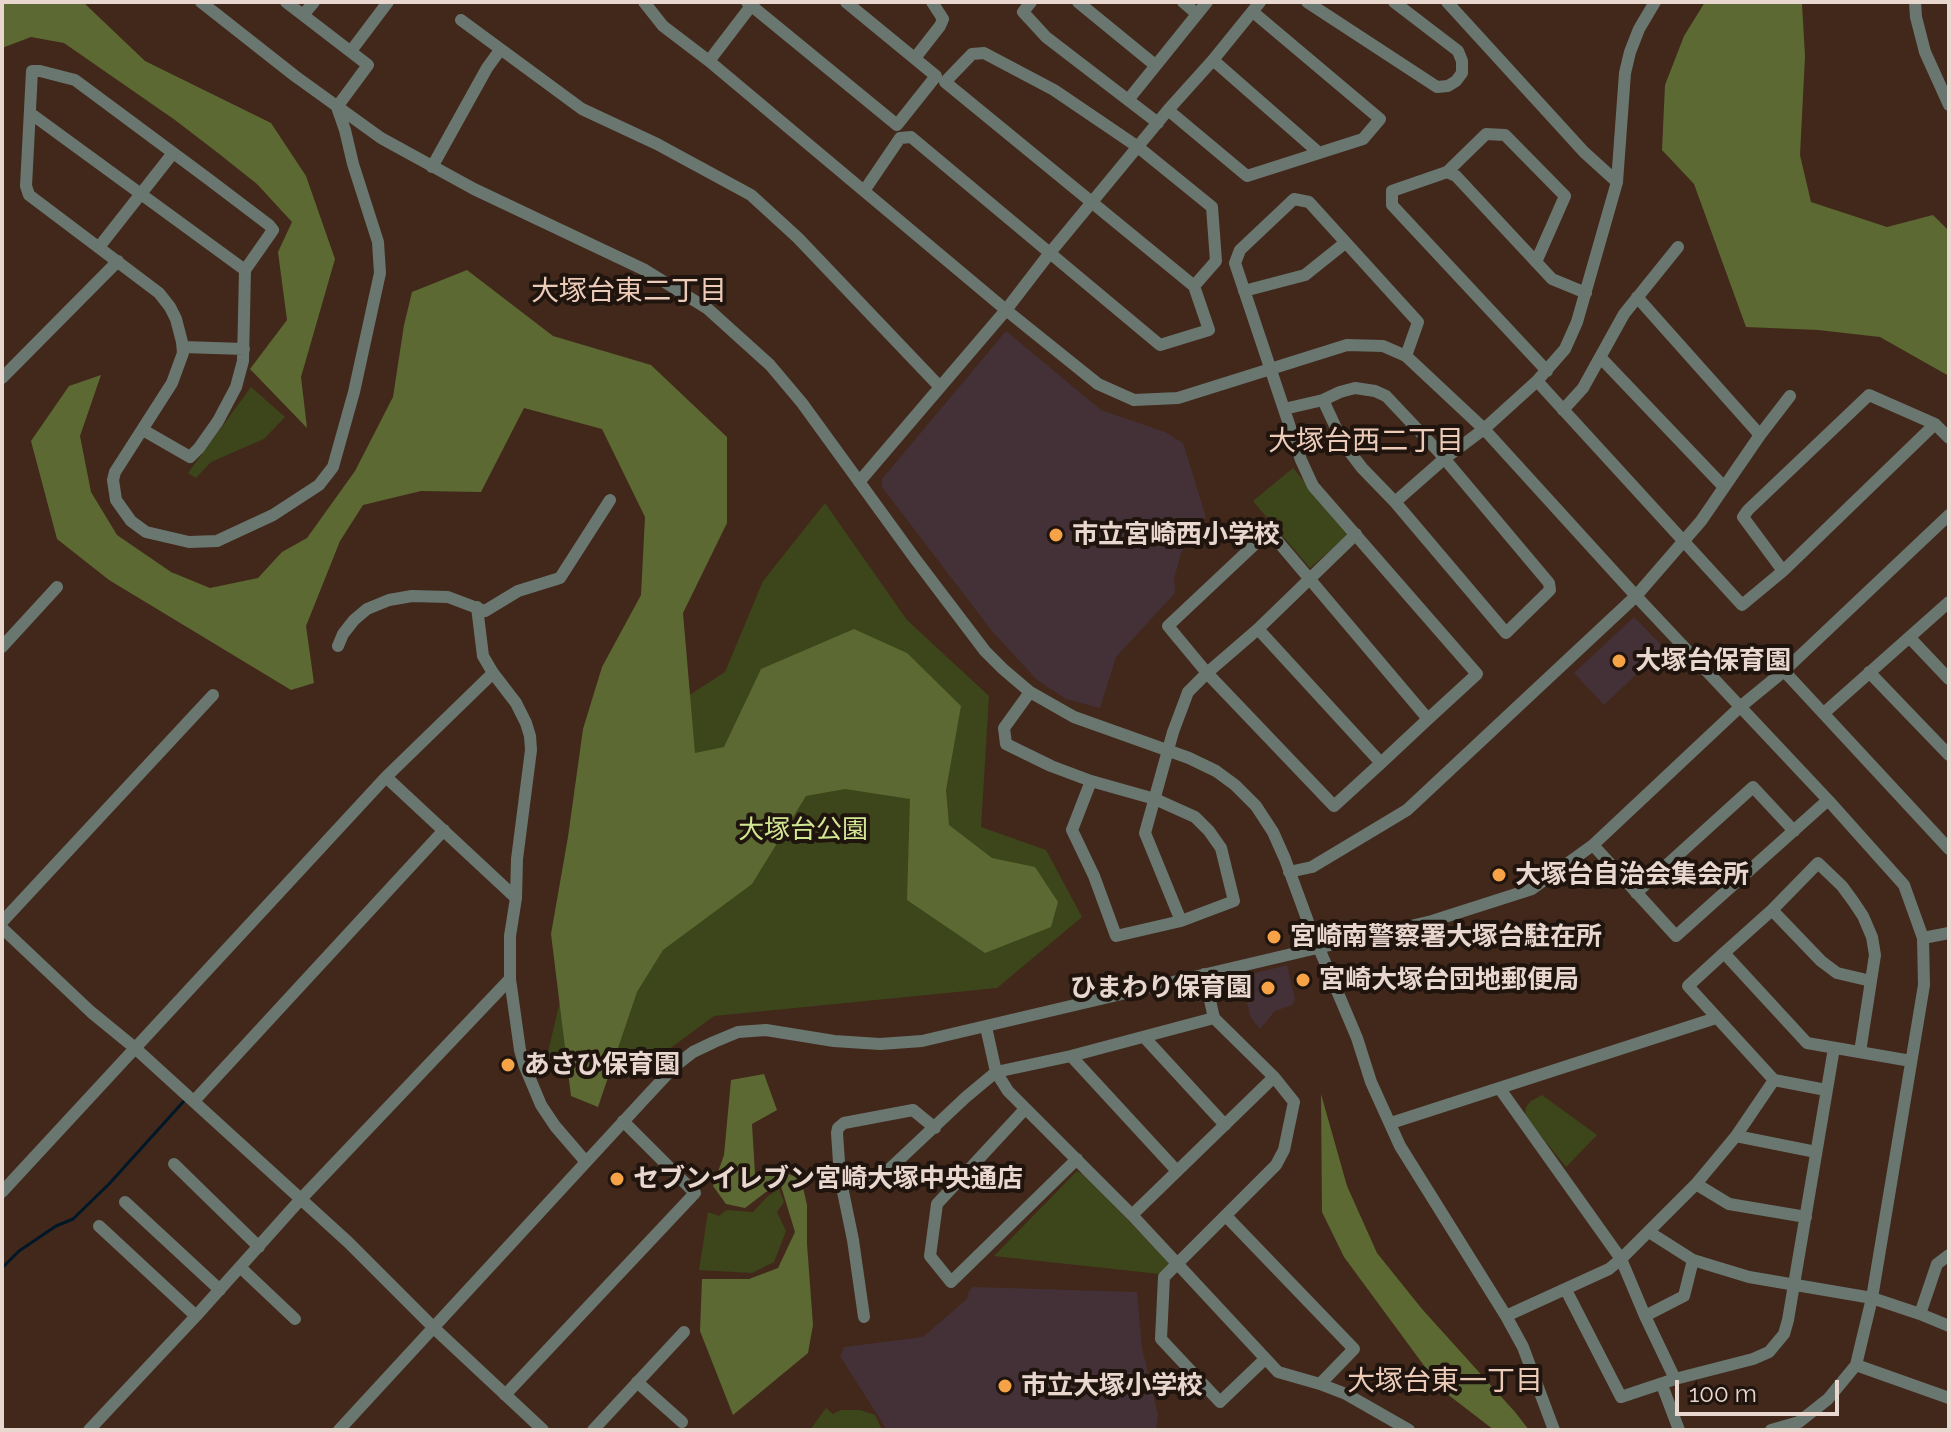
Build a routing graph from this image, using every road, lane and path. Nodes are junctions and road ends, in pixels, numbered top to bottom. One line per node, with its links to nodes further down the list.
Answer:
1 (201, 2): 30 (street)
2 (286, 2): 20 (street)
3 (314, 2): 20 (street)
4 (388, 2): 23 (street)
5 (644, 2): 26 (street)
6 (846, 2): 24 (street)
7 (932, 2): 24 (street)
8 (1031, 2): 28 (street)
9 (1078, 2): 27 (street)
10 (1183, 2): 19 (street)
11 (1207, 2): 19 (street)
12 (1307, 2): 13 (street)
13 (1394, 2)
14 (1447, 2): 39 (street)
15 (1655, 2): 39 (street)
16 (1915, 2): 29 (street)
17 (751, 3): 24 (street); 26 (street)
18 (1257, 7): 25 (street); 35 (street)
19 (1197, 14): 27 (street)
20 (303, 15): 23 (street)
21 (461, 20): 22 (street)
22 (500, 50): 37 (street); 63 (street)
23 (351, 51): 30 (street)
24 (915, 58)
25 (1213, 60): 31 (street); 35 (street)
26 (709, 61): 40 (street)
27 (1155, 65): 28 (street)
28 (1128, 100): 33 (street)
29 (1949, 105)
30 (337, 107): 37 (street); 70 (street)
31 (1168, 110): 33 (street); 35 (street)
32 (30, 113): 36 (street); 41 (street); 44 (street)
33 (1158, 123): 34 (street)
34 (1138, 147): 42 (street); 42 (street); 50 (street)
35 (1318, 152)
36 (173, 153): 41 (street); 49 (street)
37 (432, 167): 74 (street)
38 (1447, 172): 48 (street); 48 (street); 60 (street)
39 (1617, 182): 52 (street)
40 (864, 191): 46 (street); 54 (street)
41 (141, 193): 44 (street); 49 (street)
42 (1092, 203): 46 (street); 50 (street)
43 (1345, 243): 51 (street); 51 (street); 57 (street)
44 (99, 247): 47 (street)
45 (1678, 247): 53 (street)
46 (1049, 254): 50 (street); 54 (street)
47 (118, 261): 55 (street); 61 (street)
48 (1536, 262): 52 (street)
49 (245, 270): 56 (street)
50 (1194, 286)
51 (1244, 291): 59 (street)
52 (1586, 293): 60 (street)
53 (1637, 297): 58 (street); 71 (street)
54 (1006, 310): 59 (street); 63 (street)
55 (183, 347): 56 (street); 70 (street)
56 (244, 349): 70 (street)
57 (1406, 356): 59 (street); 69 (street)
58 (1600, 357): 67 (street); 75 (street)
59 (1270, 368): 66 (street)
60 (1547, 371): 62 (street)
61 (2, 378)
62 (1537, 381): 67 (street); 69 (street)
63 (939, 386): 74 (street)
64 (1790, 396): 71 (street)
65 (1323, 400): 66 (street); 73 (street); 77 (street)
66 (1284, 409): 79 (street)
67 (1563, 410): 80 (street)
68 (1935, 424): 72 (street); 81 (street); 81 (street)
69 (1484, 429): 73 (street); 84 (street)
70 (143, 430)
71 (1760, 435): 75 (street)
72 (1949, 438)
73 (1444, 459): 77 (street); 77 (street)
74 (859, 482): 96 (street)
75 (1724, 487): 80 (street)
76 (610, 500): 86 (street)
77 (1395, 502)
78 (1949, 515): 91 (street)
79 (1356, 534): 82 (street); 100 (street)
80 (1684, 541): 81 (street); 84 (street)
81 (1783, 571)
82 (1310, 577): 87 (street); 94 (street); 100 (street)
83 (57, 587): 90 (street)
84 (1636, 596): 98 (street); 112 (street)
85 (1949, 602): 88 (street)
86 (477, 607): 89 (street); 93 (street)
87 (1258, 629): 94 (street); 103 (street)
88 (1910, 638): 92 (street); 95 (street)
89 (338, 646)
90 (2, 647)
91 (1784, 671): 98 (street); 99 (street)
92 (1869, 672): 99 (street); 102 (street)
93 (493, 673): 104 (street); 114 (street)
94 (1207, 673): 101 (street); 103 (street)
95 (1949, 679)
96 (1030, 692): 101 (street); 105 (street)
97 (213, 695): 117 (street)
98 (1740, 707): 107 (street); 110 (street)
99 (1824, 713): 111 (street)
100 (1428, 719): 103 (street)
101 (1168, 750): 106 (street); 112 (street)
102 (1949, 755)
103 (1381, 763)
104 (386, 777): 108 (street); 130 (street)
105 (1091, 781): 106 (street); 116 (street)
106 (1155, 799): 116 (street); 116 (street)
107 (1828, 800): 109 (street); 120 (street)
108 (444, 830): 114 (street); 140 (street)
109 (1794, 831): 113 (street); 113 (street)
110 (1593, 845): 113 (street); 121 (street)
111 (1949, 849)
112 (1289, 872): 121 (street)
113 (1636, 893)
114 (516, 898): 124 (street)
115 (1772, 910): 122 (street); 125 (street); 125 (street)
116 (1181, 921)
117 (2, 922)
118 (2, 928): 130 (street)
119 (1949, 933): 120 (street)
120 (1923, 938): 134 (street)
121 (1318, 946): 123 (street); 143 (street)
122 (1724, 953): 127 (street); 131 (street)
123 (1204, 974): 126 (street); 128 (street)
124 (510, 979): 149 (street); 155 (street)
125 (1871, 981): 132 (street)
126 (1214, 1018): 129 (street); 136 (street)
127 (1716, 1018): 137 (street); 138 (street)
128 (986, 1027): 135 (street); 142 (street)
129 (1144, 1037): 133 (street); 144 (street)
130 (135, 1048): 140 (street); 154 (street)
131 (1834, 1048): 132 (street); 139 (street)
132 (1860, 1052): 134 (street)
133 (1071, 1056): 135 (street); 151 (street)
134 (1911, 1061): 171 (street)
135 (996, 1072): 141 (street); 145 (street)
136 (1274, 1077): 144 (street); 158 (street)
137 (1774, 1080): 139 (street); 146 (street)
138 (1500, 1089): 143 (street); 164 (street)
139 (1826, 1090): 147 (street)
140 (194, 1101): 155 (street)
141 (1025, 1109): 148 (street); 148 (street)
142 (623, 1121): 149 (street); 187 (street)
143 (1391, 1123): 174 (street)
144 (1225, 1125): 151 (street)
145 (935, 1128): 152 (street); 152 (street)
146 (1736, 1136): 147 (street); 153 (street)
147 (1816, 1152): 159 (street)
148 (1077, 1159): 157 (street)
149 (586, 1162): 179 (street)
150 (174, 1164): 162 (street)
151 (1177, 1171): 157 (street)
152 (840, 1177): 176 (street)
153 (1696, 1184): 159 (street); 161 (street)
154 (2, 1192)
155 (300, 1200): 162 (street); 179 (street)
156 (125, 1202): 169 (street)
157 (1132, 1215): 166 (street)
158 (1226, 1216): 166 (street); 185 (street)
159 (1806, 1217): 168 (street)
160 (99, 1226): 173 (street)
161 (1649, 1232): 164 (street); 165 (street)
162 (259, 1247): 167 (street)
163 (1949, 1255): 172 (street)
164 (1621, 1259): 170 (street); 175 (street)
165 (1693, 1260): 168 (street); 175 (street)
166 (1178, 1263): 181 (street); 181 (street)
167 (240, 1267): 169 (street); 177 (street)
168 (1794, 1284): 171 (street); 183 (street)
169 (220, 1290): 173 (street)
170 (1566, 1290): 174 (street); 186 (street)
171 (1872, 1298): 172 (street); 182 (street)
172 (1920, 1314): 178 (street)
173 (196, 1316): 191 (street)
174 (1506, 1316): 195 (street)
175 (1645, 1316): 183 (street)
176 (864, 1317)
177 (295, 1319)
178 (1949, 1326)
179 (434, 1328): 187 (street); 192 (street)
180 (684, 1332): 184 (street)
181 (1265, 1359): 185 (street)
182 (1856, 1365): 188 (street); 197 (street)
183 (1675, 1379): 186 (street)
184 (637, 1382): 189 (street); 190 (street)
185 (1320, 1384): 194 (street)
186 (1662, 1385): 196 (street)
187 (505, 1395): 193 (street)
188 (1949, 1398)
189 (682, 1422)
190 (597, 1429)
191 (89, 1430)
192 (339, 1430)
193 (543, 1430)
194 (1409, 1430)
195 (1554, 1430)
196 (1679, 1430)
197 (1771, 1430)

